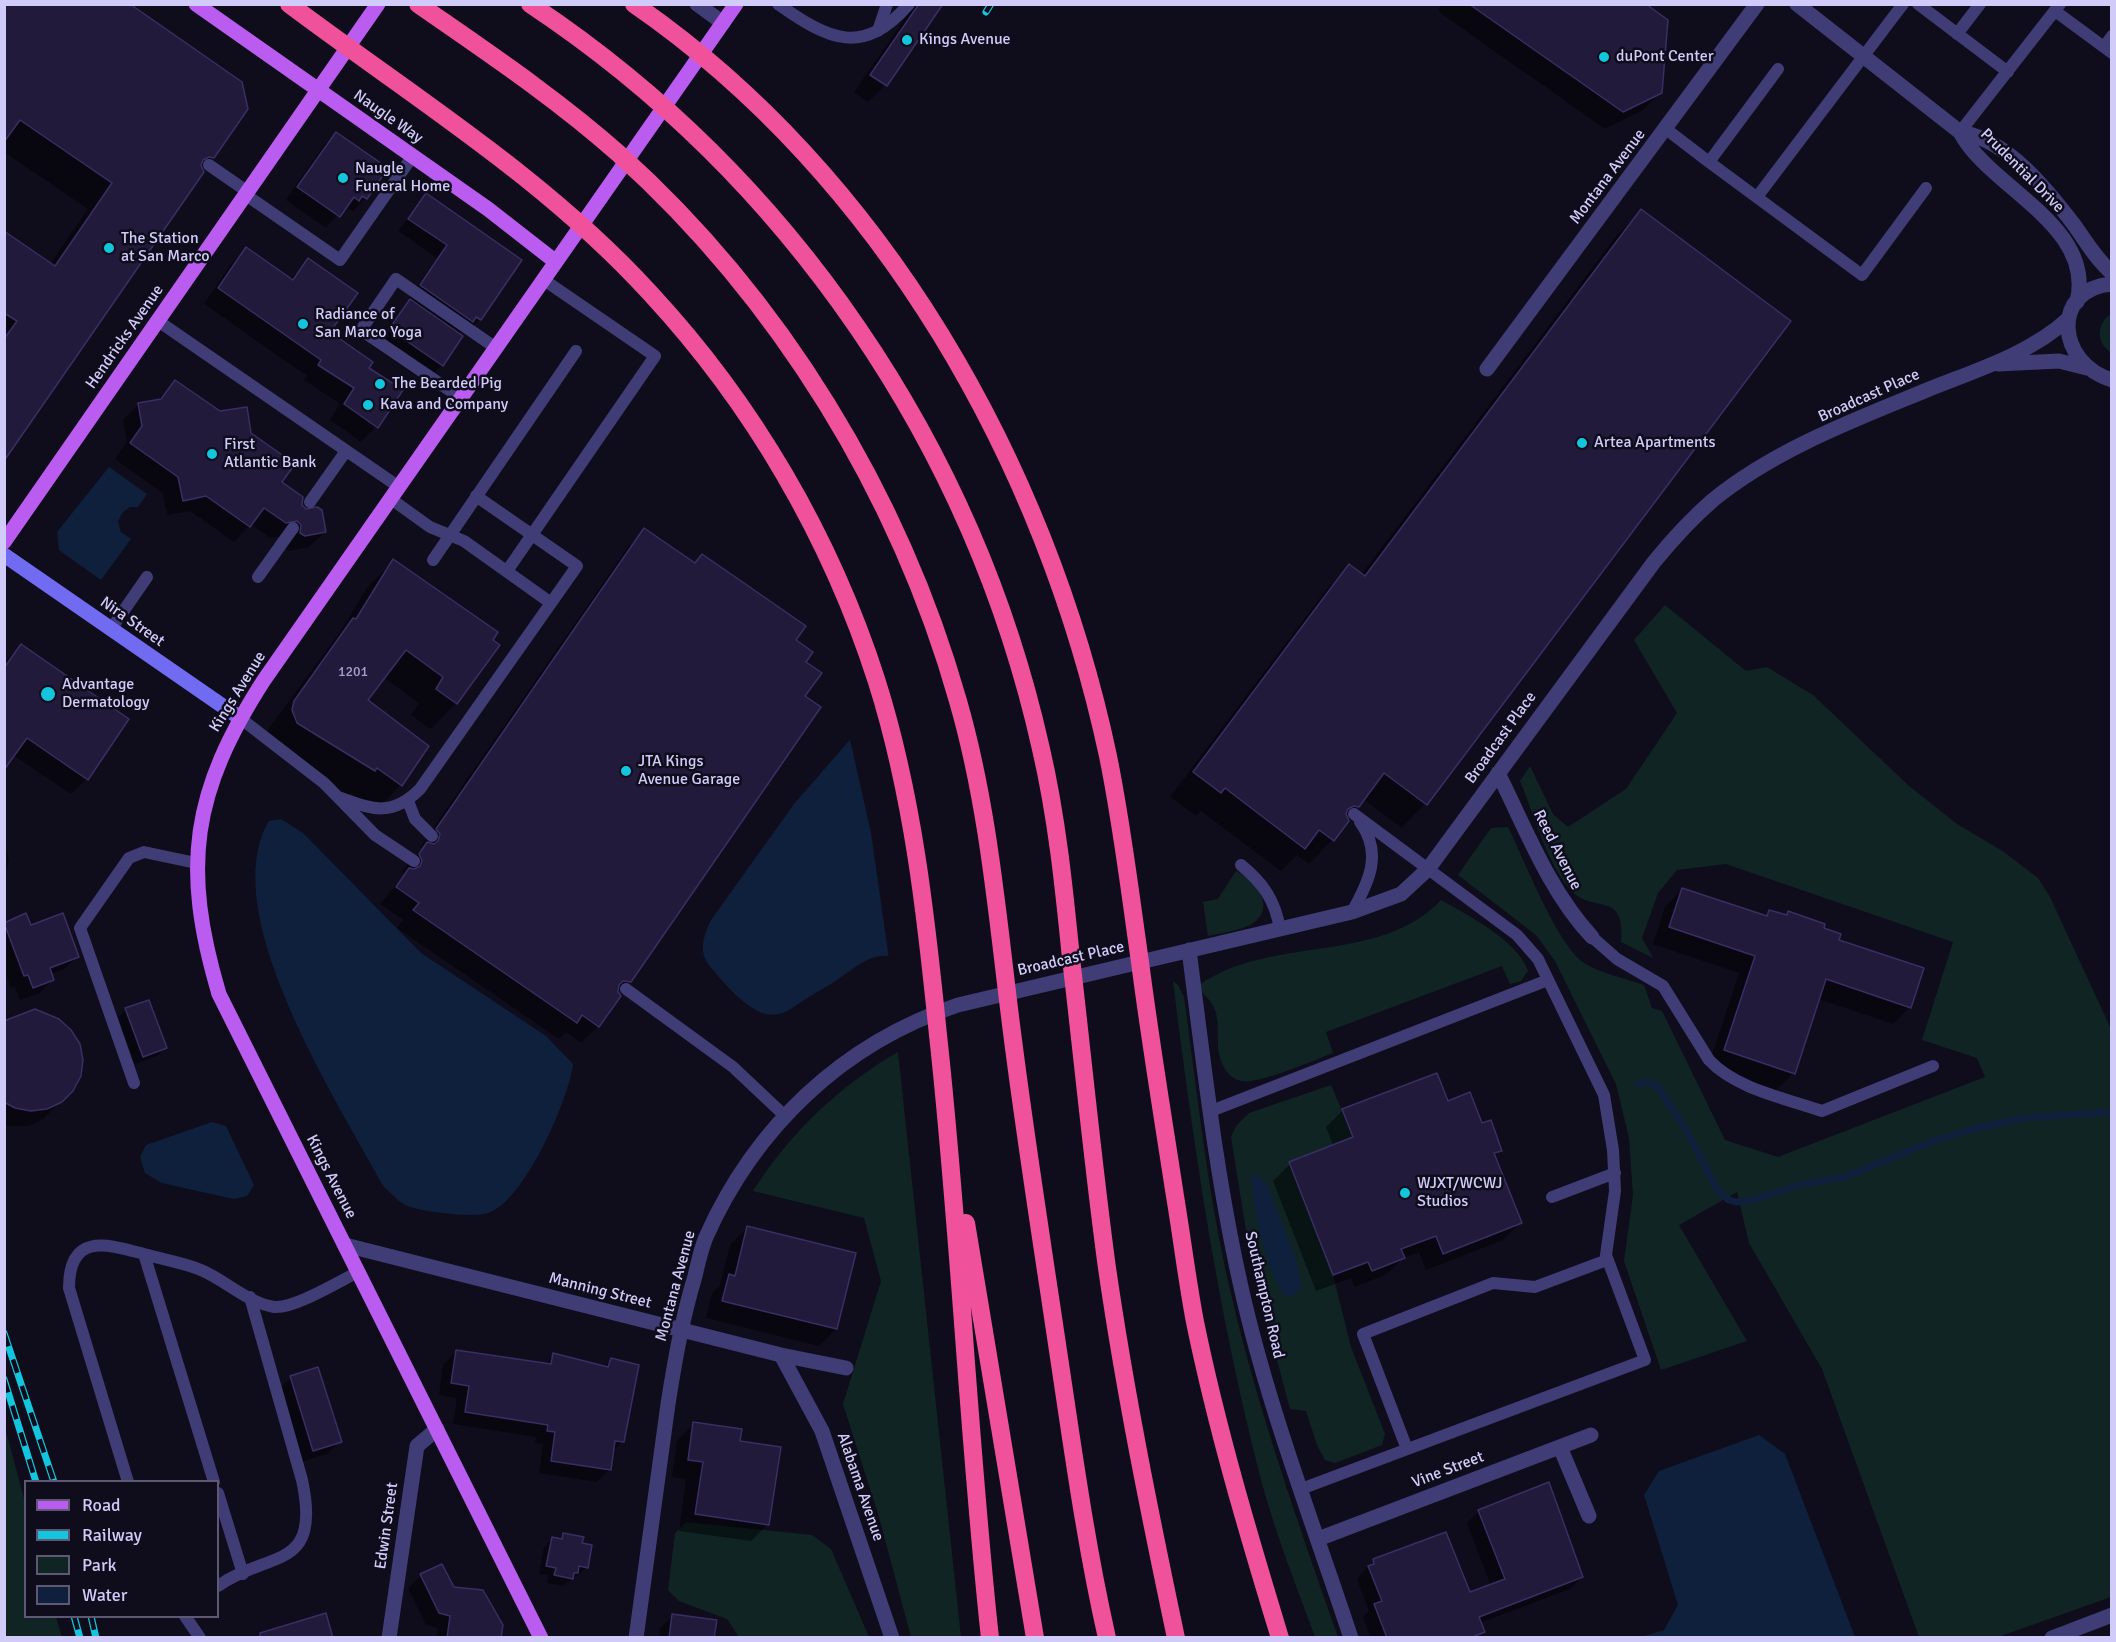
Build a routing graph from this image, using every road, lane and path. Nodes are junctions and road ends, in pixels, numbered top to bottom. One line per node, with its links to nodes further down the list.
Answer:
1 (196, 4): 26 (main road, Naugle Way)
2 (378, 4): 26 (main road, Hendricks Avenue)
3 (418, 4): 116 (highway)
4 (530, 4): 117 (highway)
5 (634, 4): 118 (highway)
6 (697, 4): 18 (street)
7 (736, 4): 18 (main road, Kings Avenue)
8 (778, 4): 20 (lane)
9 (887, 4): 20 (lane)
10 (909, 4): 20 (lane)
11 (1757, 4): 27 (street, Montana Avenue)
12 (1797, 4): 23 (street, Prudential Drive)
13 (1903, 4): 23 (lane)
14 (1918, 4): 19 (lane)
15 (1980, 4): 19 (lane)
16 (293, 8): 82 (highway)
17 (2058, 8): 22 (lane); 25 (lane)
18 (723, 23): 35 (main road, Kings Avenue)
19 (1957, 34): 25 (lane)
20 (876, 35)
21 (2112, 36): 22 (lane)
22 (2108, 50)
23 (1864, 57): 28 (street, Prudential Drive); 34 (lane)
24 (1778, 69): 30 (lane)
25 (2008, 72): 28 (lane)
26 (319, 90): 29 (main road, Naugle Way); 33 (main road, Hendricks Avenue)
27 (1666, 129): 30 (lane); 45 (street, Montana Avenue)
28 (1960, 132): 36 (street, Prudential Drive); 39 (street, Prudential Drive)
29 (412, 157): 33 (lane); 35 (main road, Naugle Way)
30 (1709, 162): 34 (lane)
31 (209, 165): 33 (lane)
32 (1926, 188): 34 (lane)
33 (247, 193): 41 (main road, Hendricks Avenue)
34 (1757, 198)
35 (556, 262): 37 (main road, Kings Avenue)
36 (2112, 273)
37 (544, 280): 42 (main road, Kings Avenue); 55 (lane)
38 (2112, 284): 39 (street)
39 (2077, 302): 40 (street)
40 (2068, 319): 44 (street, Broadcast Place); 46 (street)
41 (158, 321): 49 (lane); 56 (main road, Hendricks Avenue)
42 (496, 348): 48 (main road, Kings Avenue); 48 (lane)
43 (576, 351): 51 (lane)
44 (1989, 365): 46 (street, Broadcast Place); 65 (street, Broadcast Place)
45 (1487, 369)
46 (2090, 369): 47 (street)
47 (2110, 381)
48 (461, 398): 50 (main road, Kings Avenue)
49 (346, 451): 50 (lane); 52 (lane)
50 (395, 493): 54 (lane); 64 (main road, Kings Avenue)
51 (476, 496): 54 (lane); 55 (lane)
52 (310, 502)
53 (293, 528): 61 (lane)
54 (450, 535): 58 (lane); 59 (lane)
55 (532, 535): 59 (lane); 62 (lane)
56 (4, 542)
57 (4, 555): 63 (street, Nira Street)
58 (433, 560)
59 (507, 571): 62 (lane)
60 (147, 577): 63 (lane)
61 (258, 577)
62 (551, 603): 67 (lane)
63 (111, 629): 64 (street, Nira Street)
64 (240, 718): 66 (lane); 70 (main road, Kings Avenue)
65 (1498, 773): 72 (street, Broadcast Place); 75 (street, Reed Avenue)
66 (338, 797): 67 (lane); 69 (lane)
67 (408, 801): 68 (lane)
68 (432, 836)
69 (414, 861)
70 (196, 862): 81 (lane); 87 (main road, Kings Avenue)
71 (1241, 864): 74 (lane)
72 (1428, 869): 73 (street, Broadcast Place); 73 (lane); 77 (lane)
73 (1352, 912): 74 (street, Broadcast Place)
74 (1280, 929): 76 (street, Broadcast Place)
75 (1592, 937): 80 (lane)
76 (1188, 950): 79 (street, Broadcast Place); 83 (street, Southampton Road)
77 (1548, 980): 83 (lane); 85 (lane)
78 (626, 989): 84 (lane)
79 (974, 1001): 84 (street, Montana Avenue)
80 (1933, 1066)
81 (134, 1083)
82 (944, 1091): 114 (highway); 115 (highway)
83 (1211, 1111): 101 (street, Southampton Road)
84 (785, 1116): 92 (street, Montana Avenue)
85 (1615, 1173): 86 (lane); 89 (lane)
86 (1552, 1197)
87 (345, 1245): 90 (main road, Kings Avenue); 92 (street, Manning Street)
88 (144, 1254): 91 (lane); 99 (lane); 100 (lane)
89 (1607, 1260): 98 (lane); 98 (lane)
90 (358, 1272): 91 (lane); 95 (main road, Kings Avenue)
91 (250, 1297): 105 (lane)
92 (680, 1329): 93 (street, Manning Street); 112 (street, Montana Avenue)
93 (781, 1355): 94 (street, Manning Street); 113 (street, Alabama Avenue)
94 (846, 1368)
95 (437, 1429): 110 (street, Edwin Street); 111 (main road, Kings Avenue)
96 (1592, 1434): 97 (street, Vine Street)
97 (1560, 1447): 103 (street); 104 (street, Vine Street)
98 (1407, 1449): 101 (lane)
99 (127, 1480)
100 (213, 1480)
101 (1301, 1489): 104 (street, Southampton Road)
102 (219, 1495): 105 (lane)
103 (1589, 1516)
104 (1318, 1539): 119 (street, Southampton Road)
105 (243, 1574): 106 (lane)
106 (219, 1586)
107 (2112, 1615): 120 (street)
108 (186, 1618): 109 (lane)
109 (200, 1638)
110 (389, 1638)
111 (541, 1638)
112 (636, 1638)
113 (892, 1638)
114 (990, 1638)
115 (1035, 1638)
116 (1107, 1638)
117 (1176, 1638)
118 (1280, 1638)
119 (1351, 1638)
120 (2052, 1638)

